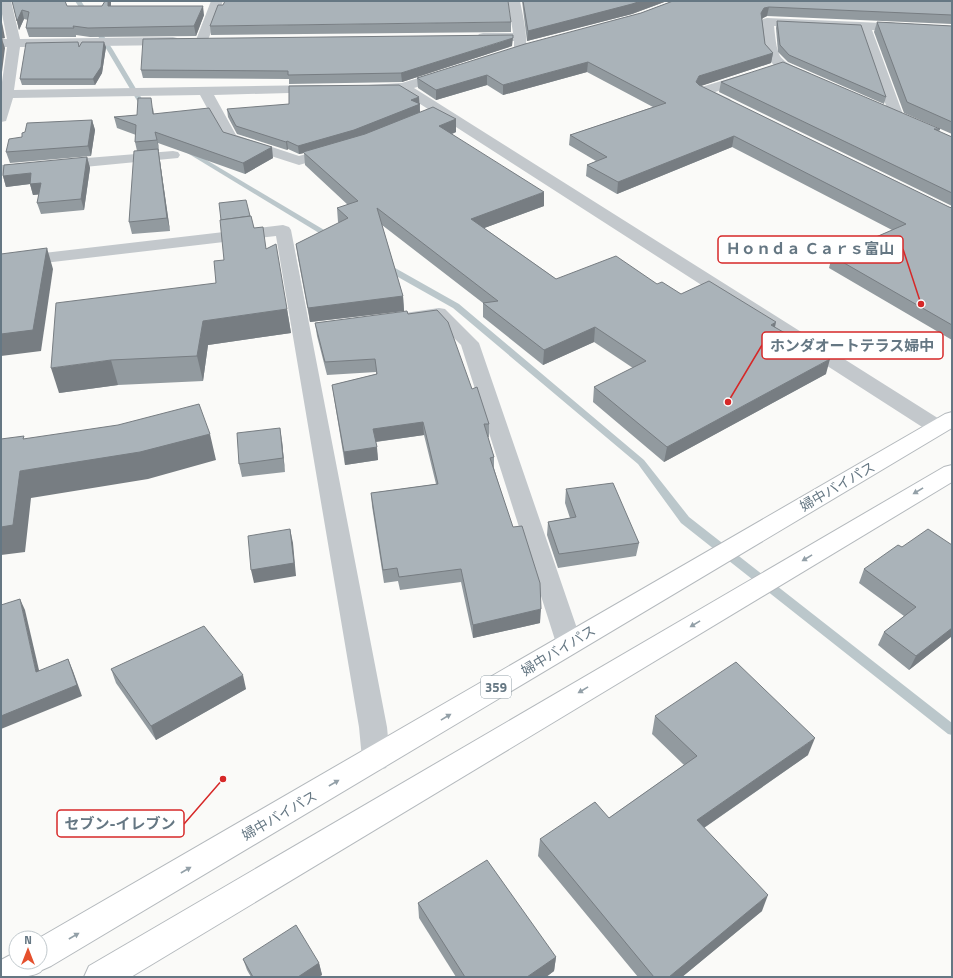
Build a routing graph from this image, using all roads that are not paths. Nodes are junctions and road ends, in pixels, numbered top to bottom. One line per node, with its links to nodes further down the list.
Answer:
1 (5, 1): 9 (street)
2 (217, 1): 7 (street)
3 (514, 1): 11 (street)
4 (866, 27): 5 (street); 14 (street); 24 (street)
5 (952, 30)
6 (472, 38): 11 (street)
7 (194, 40): 8 (street); 9 (street)
8 (217, 40)
9 (14, 42): 10 (street); 21 (street)
10 (1, 43)
11 (520, 43): 12 (street); 13 (street)
12 (534, 45)
13 (505, 54)
14 (782, 66): 16 (street); 22 (street)
15 (454, 71): 17 (street)
16 (818, 82)
17 (403, 87): 19 (street); 31 (street)
18 (332, 88): 20 (street)
19 (364, 88)
20 (205, 91): 21 (street); 26 (street)
21 (3, 106)
22 (739, 109)
23 (882, 110): 24 (street)
24 (897, 117): 25 (street)
25 (911, 123)
26 (345, 147)
27 (173, 155): 28 (street)
28 (1, 170)
29 (1, 264): 34 (street)
30 (394, 319): 33 (street)
31 (945, 423): 33 (highway, 婦中バイパス / 359)
32 (952, 472): 38 (highway, one-way to 38)
33 (570, 643): 34 (highway, 婦中バイパス / 359, one-way to 33)
34 (376, 759): 35 (highway, 婦中バイパス / 359, one-way to 34)
35 (48, 951)
36 (15, 970): 37 (highway)
37 (3, 977)
38 (100, 977)

